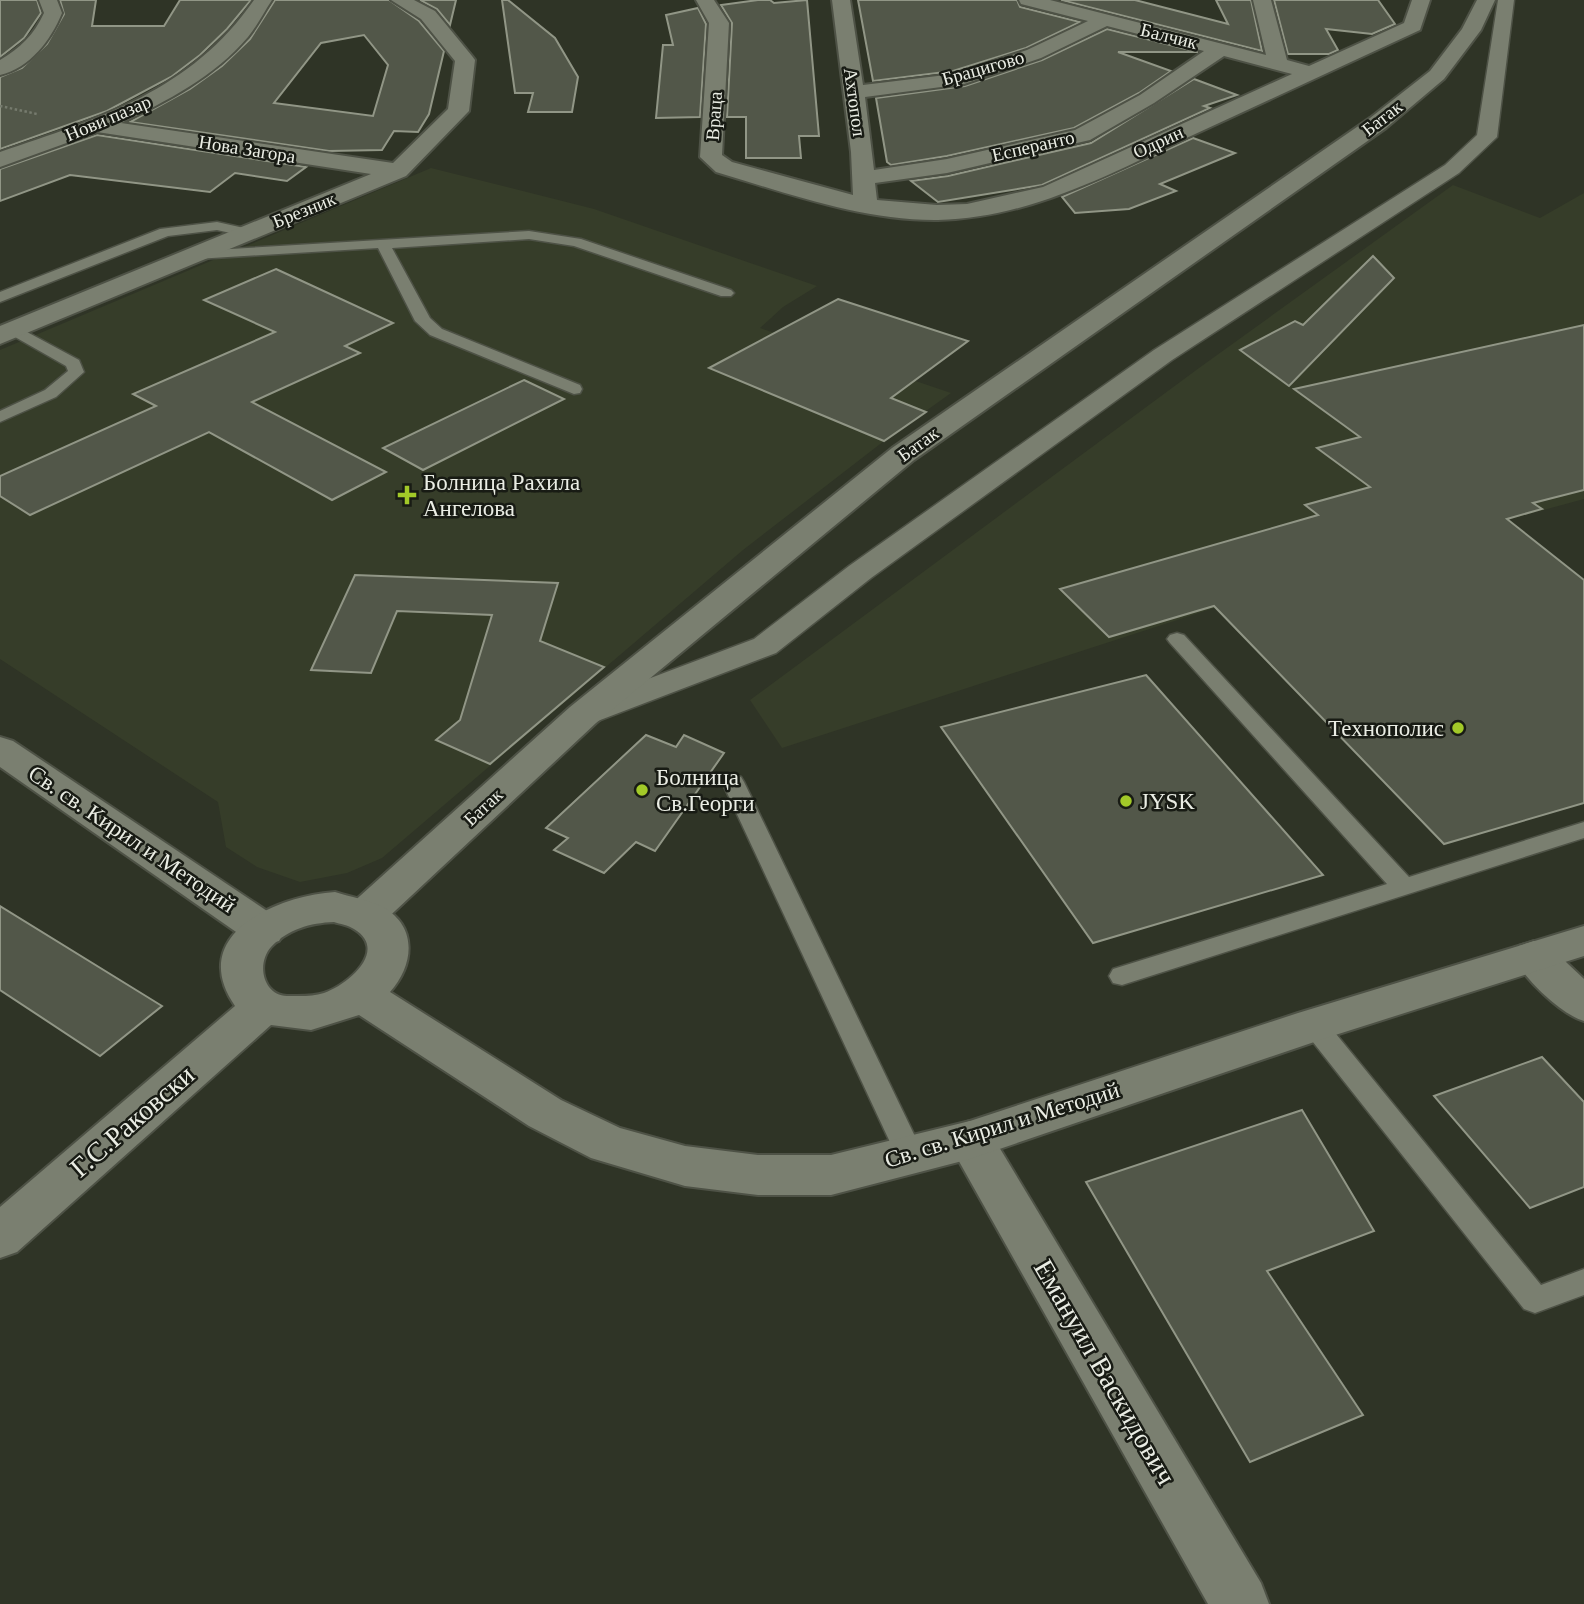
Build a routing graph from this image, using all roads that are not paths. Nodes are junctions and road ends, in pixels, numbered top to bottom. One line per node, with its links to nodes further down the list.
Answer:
1 (48, 0): 15 (street)
2 (263, 0): 18 (street, Нови пазар)
3 (400, 0): 20 (street, Брезник)
4 (705, 0): 22 (street, Враца)
5 (841, 0): 17 (street, Ахтопол)
6 (1028, 0): 11 (street, Балчик)
7 (1262, 0): 14 (street)
8 (1421, 0): 16 (street, Одрин)
9 (1486, 0): 32 (street, Батак)
10 (1506, 0): 32 (street)
11 (1071, 5): 12 (street, Балчик)
12 (1105, 20): 13 (street, Балчик); 17 (street, Брацигово)
13 (1222, 49): 14 (street, Балчик); 21 (street, Есперанто)
14 (1278, 64): 16 (street, Балчик)
15 (0, 69)
16 (1309, 72): 22 (street, Одрин)
17 (854, 92): 21 (street, Ахтопол)
18 (96, 126): 19 (street, Нови пазар); 20 (street, Нова Загора)
19 (0, 160)
20 (398, 172): 23 (street, Брезник)
21 (864, 178): 22 (street, Ахтопол)
22 (865, 204)
23 (248, 233): 25 (street, Брезник); 27 (lane)
24 (383, 243): 25 (lane); 26 (lane); 29 (lane)
25 (196, 255): 28 (street, Брезник)
26 (726, 293)
27 (0, 297)
28 (7, 333): 30 (lane)
29 (574, 389)
30 (0, 417)
31 (1177, 639): 36 (lane)
32 (583, 715): 37 (street, Батак)
33 (0, 749): 38 (street, Св. св. Кирил и Методий)
34 (733, 782): 47 (lane)
35 (1584, 830): 36 (lane)
36 (1404, 887): 41 (lane)
37 (365, 915): 38 (street); 42 (street)
38 (264, 930): 44 (street)
39 (1584, 942): 40 (street, Св. св. Кирил и Методий)
40 (1534, 957): 43 (street); 45 (street, Св. св. Кирил и Методий)
41 (1122, 976)
42 (361, 995): 44 (street); 47 (street, Св. св. Кирил и Методий)
43 (1584, 1005)
44 (264, 1006): 48 (street, Г.С.Раковски)
45 (1314, 1025): 46 (street, Св. св. Кирил и Методий); 49 (lane)
46 (970, 1140): 47 (street, Св. св. Кирил и Методий); 50 (street, Емануил Васкидович)
47 (911, 1155)
48 (0, 1237)
49 (1584, 1282)
50 (1240, 1604)

